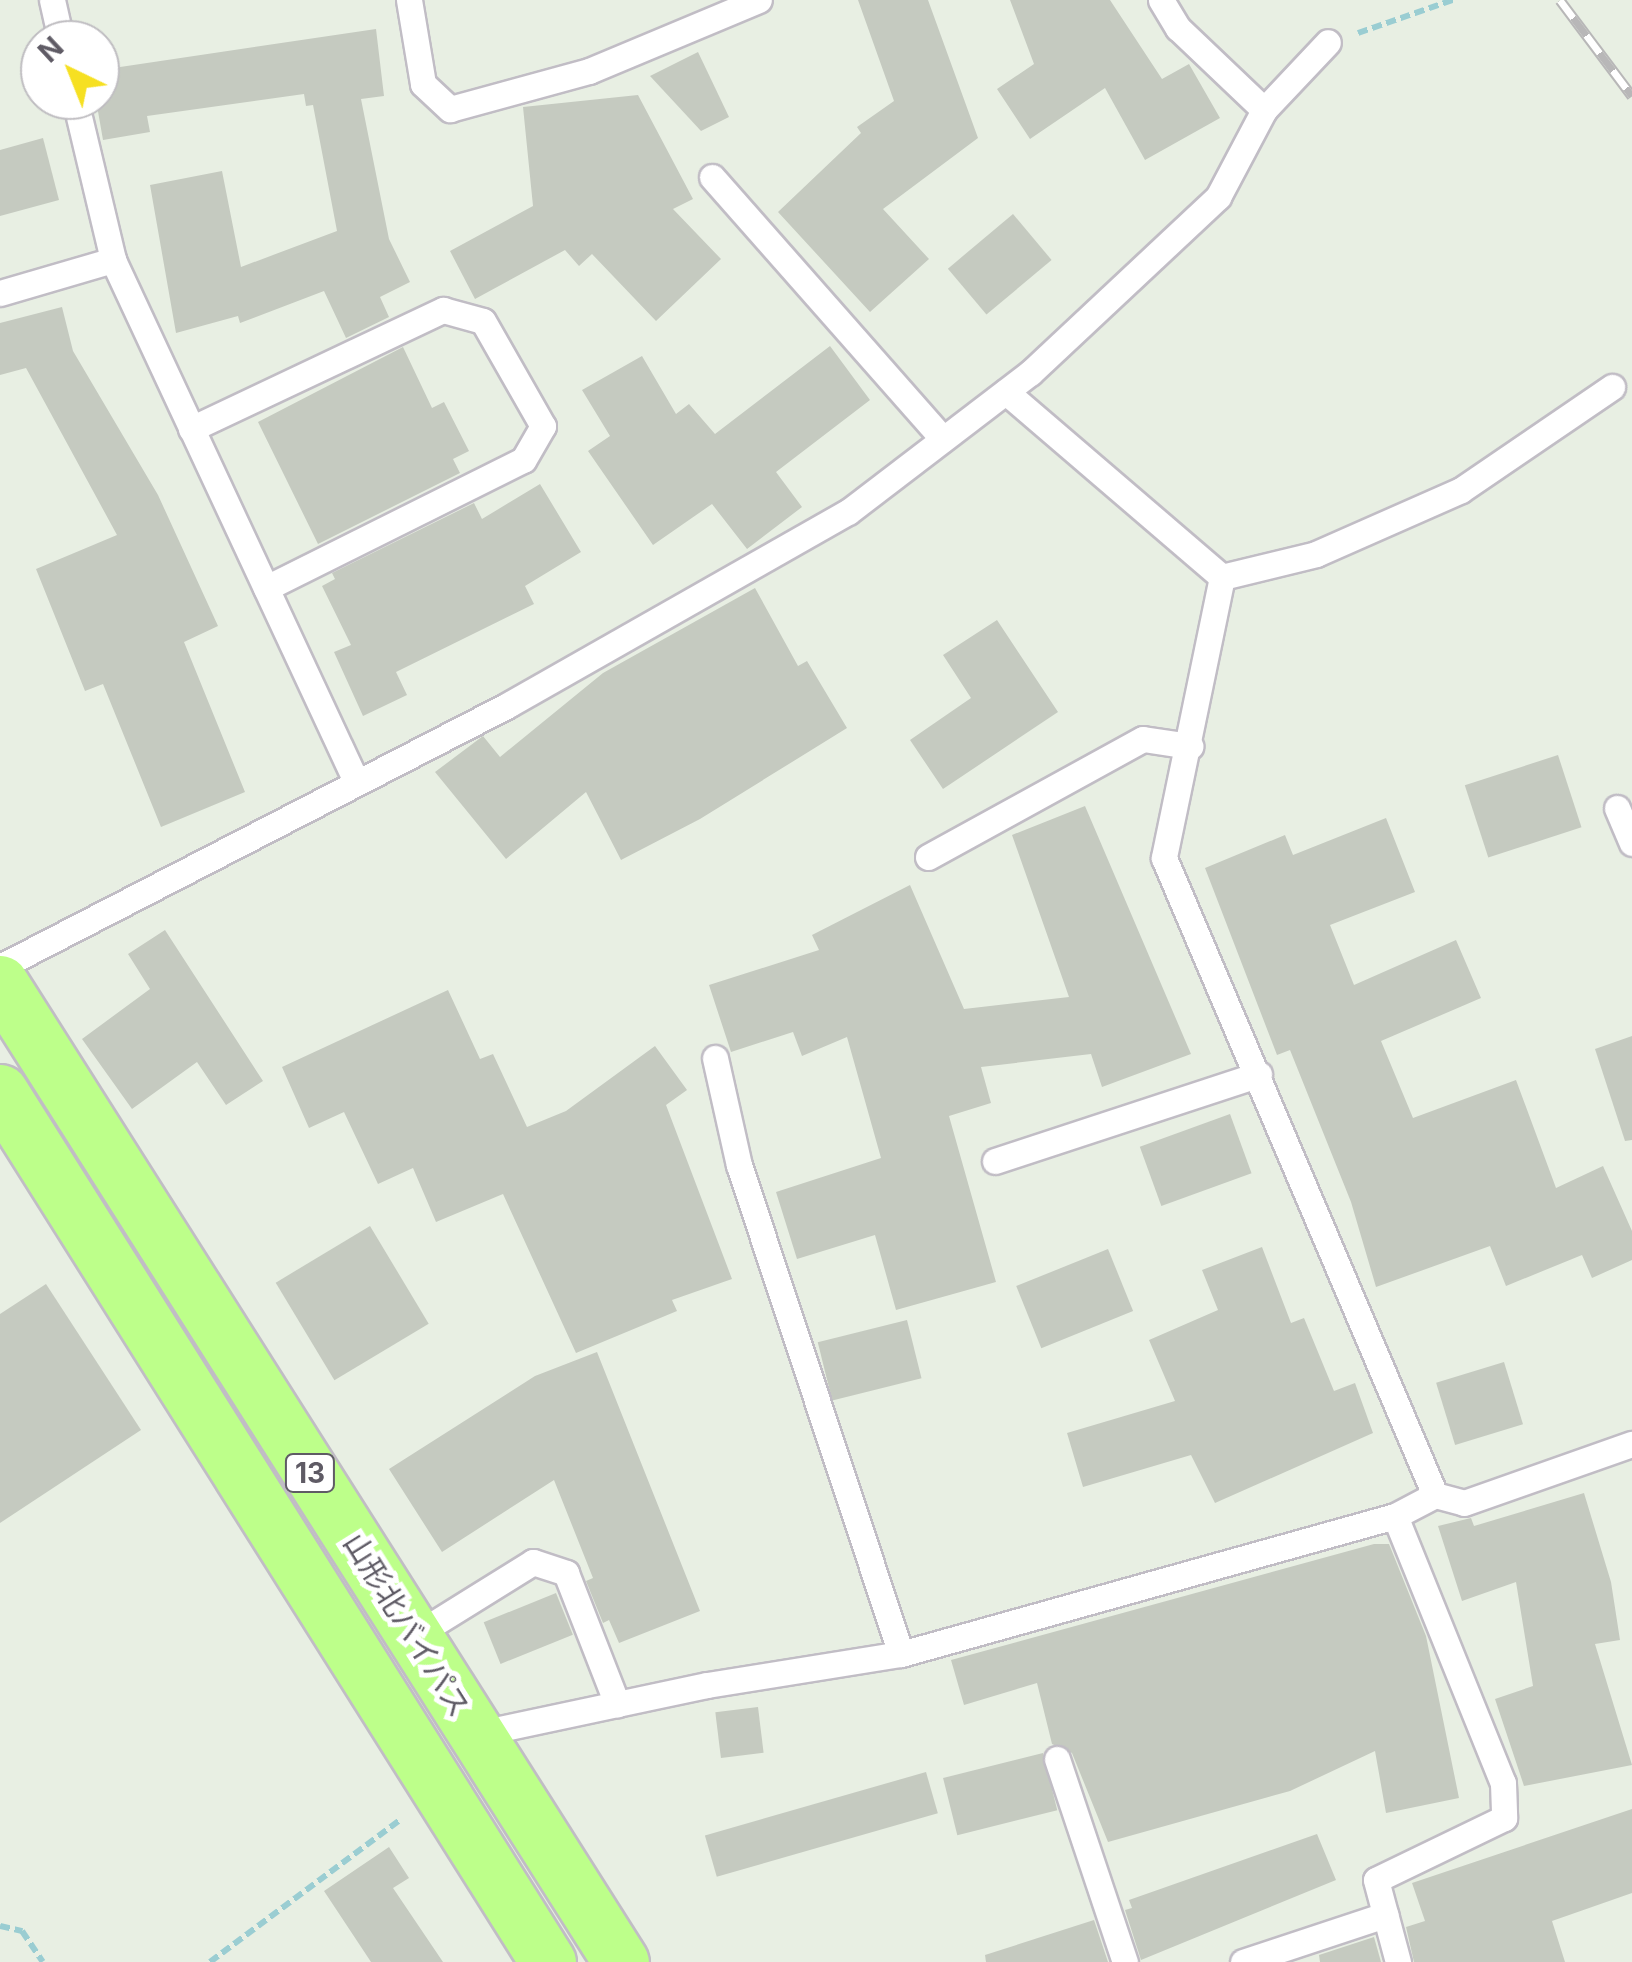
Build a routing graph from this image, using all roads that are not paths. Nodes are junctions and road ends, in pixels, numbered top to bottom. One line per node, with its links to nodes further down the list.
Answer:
1 (408, 0): 2 (lane)
2 (759, 0)
3 (1160, 0): 5 (lane)
4 (1328, 42): 5 (lane)
5 (1264, 110): 11 (lane)
6 (80, 120): 8 (lane)
7 (712, 177): 13 (lane)
8 (113, 260): 9 (lane); 12 (lane)
9 (0, 293)
10 (1612, 386): 14 (lane)
11 (1006, 392): 13 (lane); 14 (lane)
12 (192, 428): 15 (lane); 15 (lane)
13 (943, 440): 17 (lane)
14 (1222, 578): 16 (lane)
15 (266, 588): 17 (lane)
16 (1190, 746): 20 (lane); 24 (lane)
17 (356, 781): 21 (lane)
18 (1617, 808): 19 (lane)
19 (1632, 843)
20 (928, 857)
21 (0, 966)
22 (0, 983): 30 (highway, 山形北バイパス / 13)
23 (715, 1058): 31 (lane)
24 (1259, 1074): 26 (lane); 28 (lane)
25 (0, 1092): 36 (highway, 山形北バイパス / 13)
26 (995, 1161)
27 (1632, 1444): 28 (lane)
28 (1435, 1495): 29 (lane)
29 (1395, 1516): 31 (lane); 35 (lane)
30 (414, 1636): 32 (lane); 33 (highway, 山形北バイパス / 13)
31 (900, 1654): 32 (lane)
32 (616, 1704): 33 (lane)
33 (476, 1734): 37 (highway, 山形北バイパス / 13)
34 (1056, 1759): 38 (lane)
35 (1385, 1915): 39 (lane); 40 (lane)
36 (548, 1962)
37 (621, 1962)
38 (1124, 1962)
39 (1243, 1962)
40 (1398, 1962)

